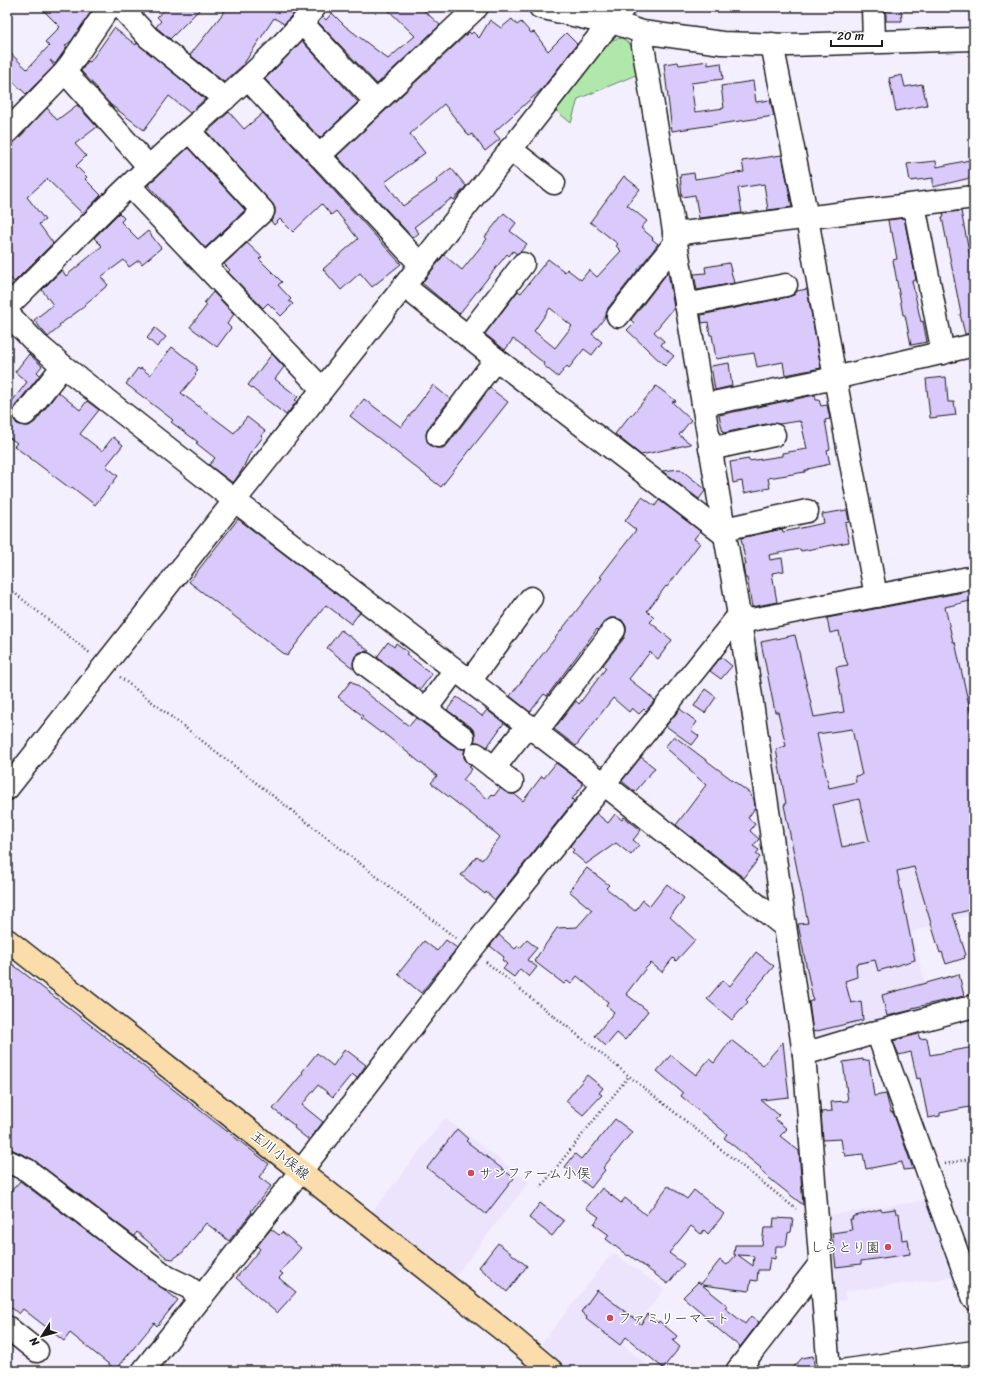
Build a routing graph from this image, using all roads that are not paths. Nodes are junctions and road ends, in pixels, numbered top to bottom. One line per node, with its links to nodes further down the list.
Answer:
1 (108, 7): 12 (street)
2 (121, 7): 14 (street)
3 (476, 7): 15 (street)
4 (540, 7): 6 (street)
5 (873, 7): 10 (street)
6 (618, 14): 8 (street); 18 (street)
7 (308, 15): 13 (street); 15 (street)
8 (642, 32): 11 (street); 26 (street)
9 (974, 39): 10 (street)
10 (874, 42): 11 (street)
11 (772, 44): 25 (street)
12 (66, 72): 17 (street); 20 (street)
13 (248, 79): 14 (street); 19 (street)
14 (226, 99): 16 (street)
15 (376, 102): 19 (street)
16 (190, 131): 20 (street); 29 (street)
17 (7, 132)
18 (510, 149): 21 (street); 27 (street)
19 (319, 156): 27 (street)
20 (149, 167): 22 (street)
21 (554, 183)
22 (130, 186): 29 (street); 33 (street)
23 (974, 197): 24 (street)
24 (914, 205): 25 (street); 38 (street)
25 (807, 218): 26 (street); 41 (street)
26 (675, 238): 32 (street); 35 (street)
27 (420, 264): 31 (street)
28 (523, 264): 36 (street)
29 (205, 265): 42 (street)
30 (786, 285): 32 (street)
31 (404, 286): 36 (street); 42 (street)
32 (686, 305): 43 (street)
33 (7, 307)
34 (7, 313): 40 (street)
35 (618, 316)
36 (468, 336): 39 (street)
37 (974, 345): 38 (street)
38 (943, 353): 41 (street)
39 (496, 359): 46 (street); 50 (street)
40 (63, 366): 44 (street); 48 (street)
41 (835, 378): 43 (street); 52 (street)
42 (322, 389): 48 (street)
43 (703, 405): 47 (street)
44 (25, 414)
45 (774, 435): 47 (street)
46 (438, 436)
47 (710, 449): 50 (street)
48 (234, 500): 57 (street); 65 (street)
49 (807, 511): 50 (street)
50 (724, 532): 54 (street)
51 (974, 577): 52 (street)
52 (876, 596): 54 (street)
53 (531, 598): 57 (street)
54 (740, 615): 64 (street); 66 (street)
55 (614, 630): 59 (street)
56 (365, 664): 58 (street)
57 (462, 676): 58 (street); 59 (street)
58 (426, 709): 60 (street)
59 (532, 729): 62 (street); 64 (street)
60 (462, 737)
61 (476, 754): 62 (street)
62 (494, 768): 63 (street)
63 (512, 782)
64 (604, 784): 66 (street); 72 (street)
65 (7, 789)
66 (784, 926): 70 (street)
67 (7, 940): 72 (main road, 玉川小俣線)
68 (974, 1006): 69 (street)
69 (877, 1032): 70 (street); 75 (street)
70 (804, 1054): 73 (street)
71 (7, 1161): 74 (street)
72 (301, 1171): 74 (street); 80 (main road, 玉川小俣線)
73 (820, 1264): 81 (street); 82 (street)
74 (202, 1297): 79 (street)
75 (974, 1299)
76 (7, 1327): 77 (street)
77 (37, 1351)
78 (974, 1352): 83 (street)
79 (143, 1371)
80 (552, 1371)
81 (738, 1371)
82 (829, 1371)
83 (841, 1371)

